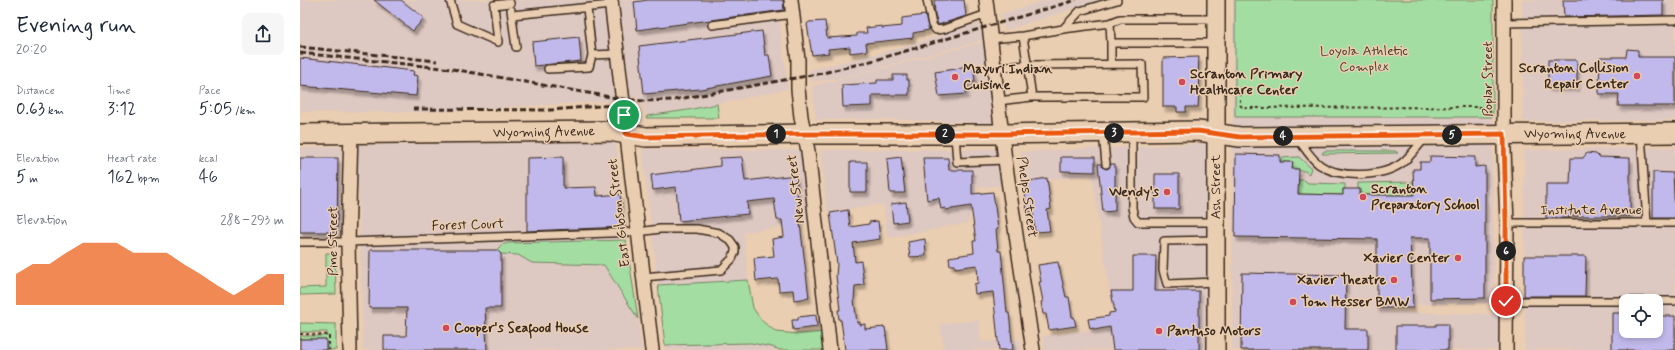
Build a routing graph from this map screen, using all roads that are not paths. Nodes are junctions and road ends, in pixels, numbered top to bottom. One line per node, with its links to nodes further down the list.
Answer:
1 (450, 0): 8 (lane)
2 (791, 0): 11 (street, New Street)
3 (927, 0): 12 (lane)
4 (986, 0): 12 (street, Phelps Street)
5 (1117, 0): 19 (lane)
6 (1216, 0): 14 (street, Ash Street)
7 (1504, 0): 17 (street, Poplar Street)
8 (510, 2): 13 (lane)
9 (611, 3): 10 (lane); 26 (street, East Gibson Street)
10 (587, 8): 13 (lane); 25 (lane)
11 (793, 14): 18 (lane); 40 (street, New Street)
12 (987, 14): 21 (street, Phelps Street)
13 (512, 15): 24 (lane)
14 (1216, 19): 16 (lane); 23 (street, Ash Street)
15 (1675, 20): 17 (lane)
16 (1110, 23): 19 (lane); 22 (lane)
17 (1504, 23): 44 (street, Poplar Street)
18 (712, 25)
19 (1063, 29): 20 (lane)
20 (1023, 36): 21 (lane); 28 (lane)
21 (990, 39): 29 (street, Phelps Street)
22 (1111, 43): 23 (lane); 27 (lane)
23 (1216, 43): 43 (street, Ash Street)
24 (516, 47)
25 (592, 54): 26 (lane); 30 (lane)
26 (617, 54): 39 (street, East Gibson Street)
27 (1111, 64): 28 (lane); 31 (lane)
28 (1027, 65): 29 (lane); 31 (lane)
29 (994, 68): 32 (street, Phelps Street)
30 (548, 69)
31 (1032, 98): 32 (lane)
32 (998, 101): 42 (street, Phelps Street)
33 (351, 132): 38 (main road, Wyoming Avenue); 39 (main road, Wyoming Avenue); 56 (street, Pine Street)
34 (1132, 132): 35 (main road, Wyoming Avenue); 43 (main road, Wyoming Avenue); 49 (lane)
35 (1103, 133): 42 (main road, Wyoming Avenue); 48 (lane)
36 (1640, 133): 37 (main road, Wyoming Avenue); 44 (main road, Wyoming Avenue); 51 (lane)
37 (1675, 133)
38 (300, 134)
39 (626, 134): 40 (main road, Wyoming Avenue); 53 (street, East Gibson Street)
40 (804, 134): 41 (main road, Wyoming Avenue); 65 (street, New Street)
41 (955, 134): 42 (main road, Wyoming Avenue); 47 (lane)
42 (1002, 134): 47 (street, Phelps Street)
43 (1216, 134): 46 (main road, Wyoming Avenue); 49 (street, Ash Street)
44 (1504, 134): 45 (main road, Wyoming Avenue); 50 (street, Poplar Street)
45 (1427, 135): 46 (main road, Wyoming Avenue); 46 (lane)
46 (1296, 136)
47 (1005, 160): 66 (street, Phelps Street)
48 (1106, 164)
49 (1216, 222): 54 (street, Ash Street)
50 (1506, 223): 51 (lane, Institute Avenue); 59 (street, Poplar Street)
51 (1647, 223): 52 (lane, Institute Avenue)
52 (1675, 223)
53 (638, 232): 56 (lane, Forest Court); 57 (street, East Gibson Street); 57 (lane, Forest Court)
54 (1216, 240): 58 (street, Ash Street); 58 (lane)
55 (300, 242): 56 (lane, Forest Court)
56 (348, 242): 63 (street, Pine Street)
57 (642, 277): 64 (street, East Gibson Street)
58 (1216, 282): 67 (street, Ash Street)
59 (1506, 301): 60 (lane); 68 (street, Poplar Street)
60 (1619, 301)
61 (1663, 301): 62 (lane)
62 (1675, 301)
63 (350, 350)
64 (652, 350)
65 (830, 350)
66 (1033, 350)
67 (1216, 350)
68 (1506, 350)

